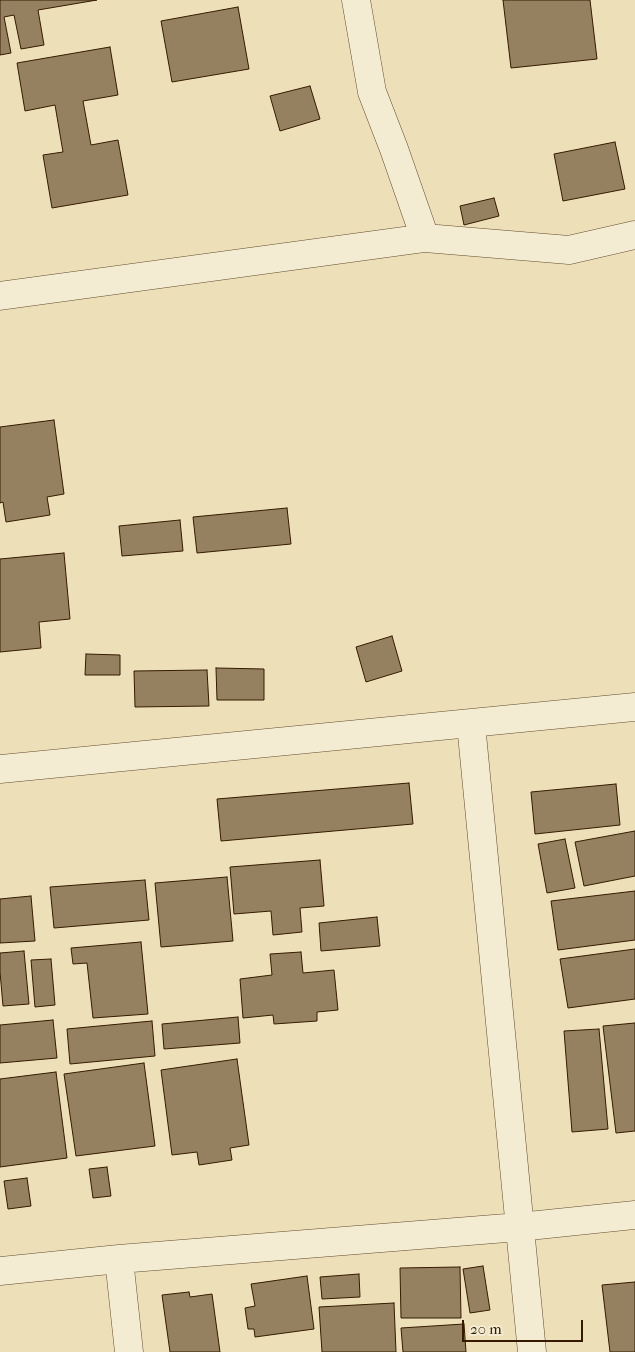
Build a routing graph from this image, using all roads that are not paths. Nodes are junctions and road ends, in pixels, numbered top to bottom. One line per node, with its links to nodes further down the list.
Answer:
1 (356, 0): 3 (street)
2 (635, 235): 3 (street)
3 (425, 238): 4 (street)
4 (0, 296)
5 (635, 707): 6 (street)
6 (471, 724): 7 (street); 9 (street)
7 (0, 769)
8 (635, 1215): 9 (street)
9 (520, 1227): 10 (street); 13 (street)
10 (119, 1259): 11 (street); 12 (street)
11 (0, 1271)
12 (129, 1352)
13 (532, 1352)

